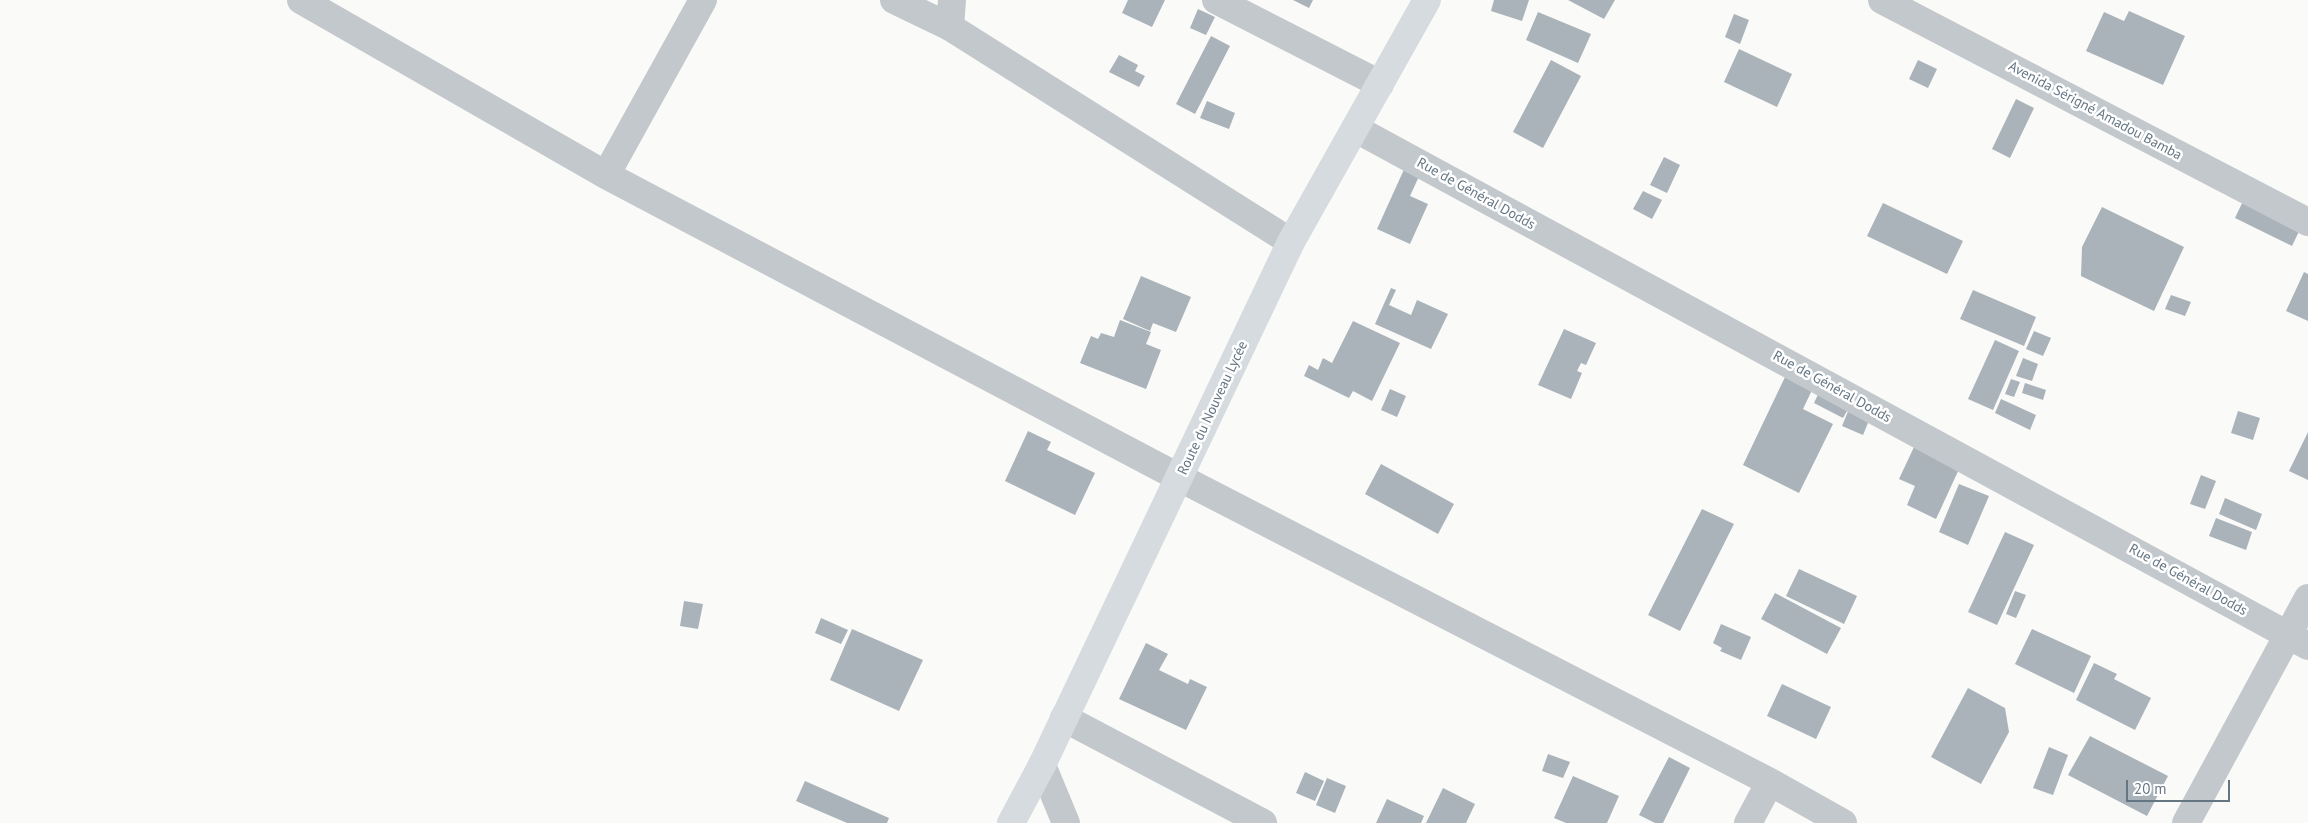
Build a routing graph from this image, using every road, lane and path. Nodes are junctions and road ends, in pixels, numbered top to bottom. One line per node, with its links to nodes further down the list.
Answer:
1 (301, 0): 11 (street)
2 (703, 0): 11 (street)
3 (894, 0): 8 (street)
4 (952, 0): 8 (street)
5 (1216, 0): 9 (street)
6 (1427, 0): 9 (street, Route du Nouveau Lycée)
7 (1882, 0): 12 (street, Avenida Sérigné Amadou Bamba)
8 (950, 27): 13 (street)
9 (1380, 84): 10 (street, Route du Nouveau Lycée)
10 (1356, 128): 13 (street, Route du Nouveau Lycée); 16 (street, Rue de Général Dodds)
11 (606, 175): 14 (street)
12 (2308, 222)
13 (1291, 242): 14 (street, Route du Nouveau Lycée)
14 (1180, 478): 17 (street, Route du Nouveau Lycée); 19 (street)
15 (2308, 598): 16 (street)
16 (2298, 640): 25 (street)
17 (1064, 718): 18 (street, Route du Nouveau Lycée); 22 (street)
18 (1042, 765): 20 (street, Route du Nouveau Lycée); 21 (street)
19 (1770, 782): 23 (street); 24 (street)
20 (1011, 823)
21 (1066, 823)
22 (1263, 823)
23 (1748, 823)
24 (1844, 823)
25 (2186, 823)

